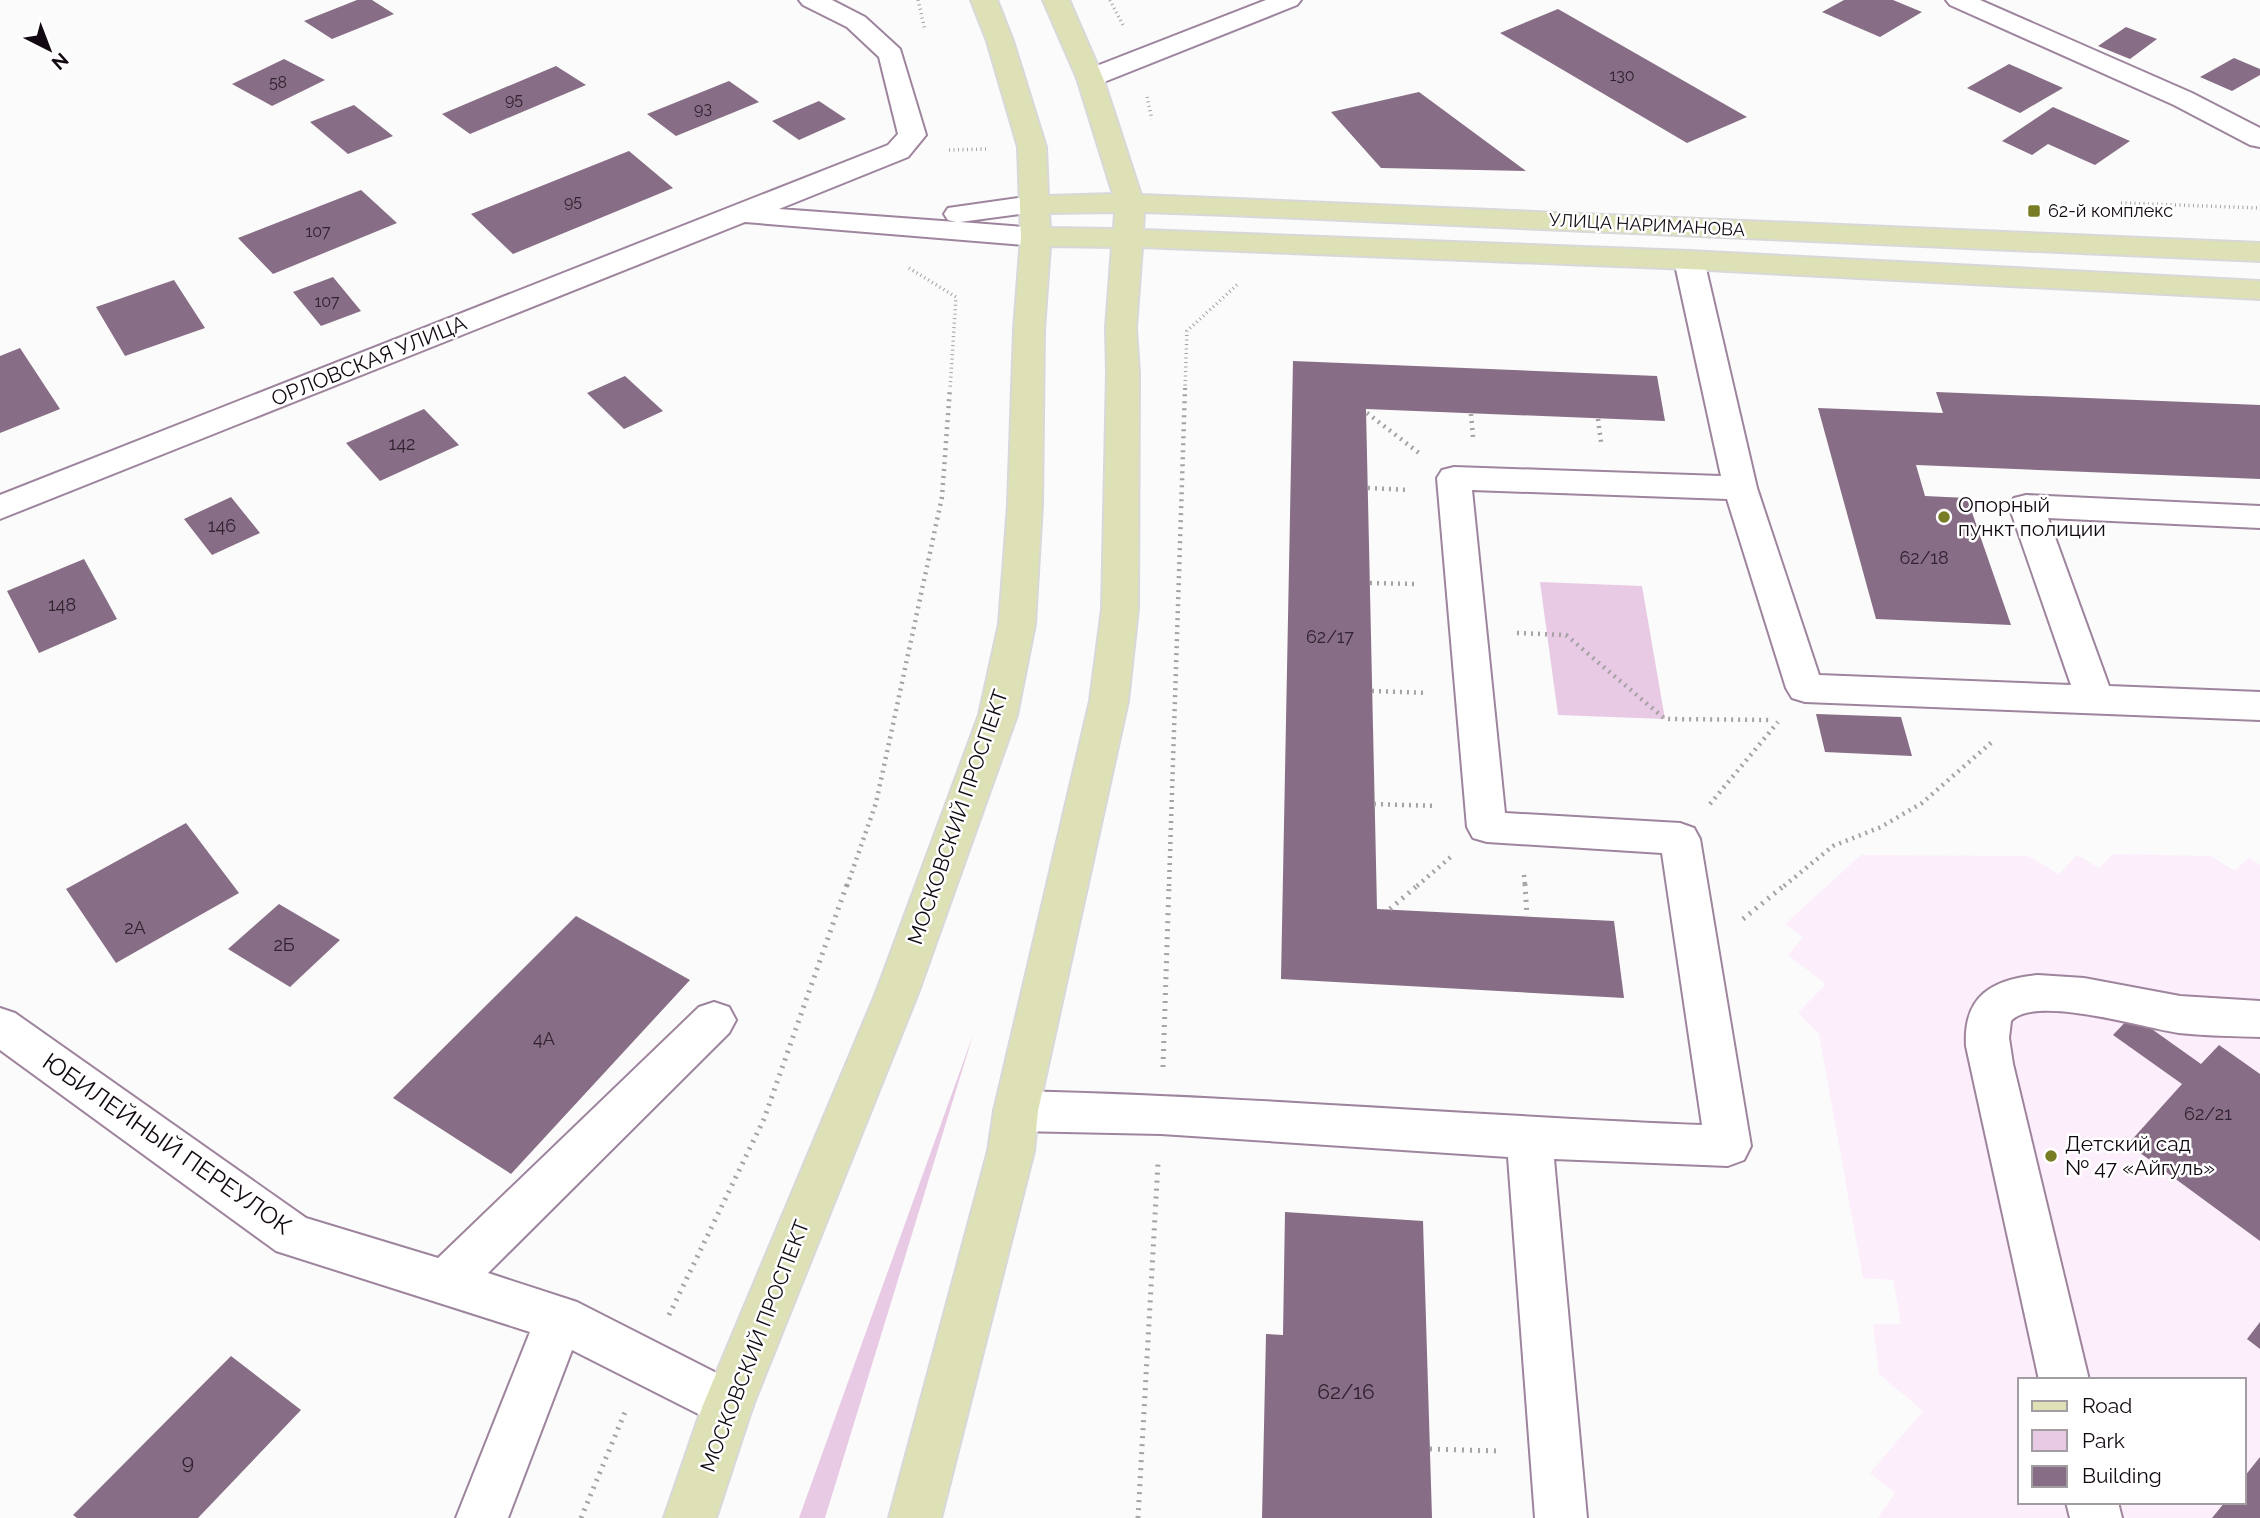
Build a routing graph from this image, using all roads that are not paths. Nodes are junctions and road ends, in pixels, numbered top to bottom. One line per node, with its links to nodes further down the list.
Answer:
1 (812, 0): 8 (street, ОРЛОВСКАЯ УЛИЦА)
2 (984, 0): 9 (main road, МОСКОВСКИЙ ПРОСПЕКТ)
3 (1056, 0): 6 (main road)
4 (1289, 0): 6 (street)
5 (1959, 0): 7 (street)
6 (1090, 78): 10 (main road)
7 (2260, 139)
8 (738, 215): 9 (street); 15 (street, ОРЛОВСКАЯ УЛИЦА)
9 (1035, 221): 10 (main road); 27 (main road, МОСКОВСКИЙ ПРОСПЕКТ)
10 (1128, 221): 11 (main road, УЛИЦА НАРИМАНОВА); 12 (main road, УЛИЦА НАРИМАНОВА); 22 (main road)
11 (2260, 252)
12 (1689, 260): 13 (main road, УЛИЦА НАРИМАНОВА); 14 (street)
13 (2260, 290)
14 (1740, 488): 17 (street); 23 (street)
15 (0, 508)
16 (2260, 517): 17 (street)
17 (2095, 699): 18 (street)
18 (2260, 706)
19 (2260, 1019): 26 (street)
20 (715, 1020): 24 (street)
21 (0, 1026): 24 (street, ЮБИЛЕЙНЫЙ ПЕРЕУЛОК)
22 (1016, 1111): 23 (street); 30 (main road)
23 (1529, 1138): 31 (street)
24 (445, 1283): 25 (street, ЮБИЛЕЙНЫЙ ПЕРЕУЛОК)
25 (560, 1318): 27 (street, ЮБИЛЕЙНЫЙ ПЕРЕУЛОК); 28 (street)
26 (2064, 1378)
27 (728, 1405): 29 (main road, МОСКОВСКИЙ ПРОСПЕКТ)
28 (482, 1518)
29 (690, 1518)
30 (915, 1518)
31 (1562, 1518)

